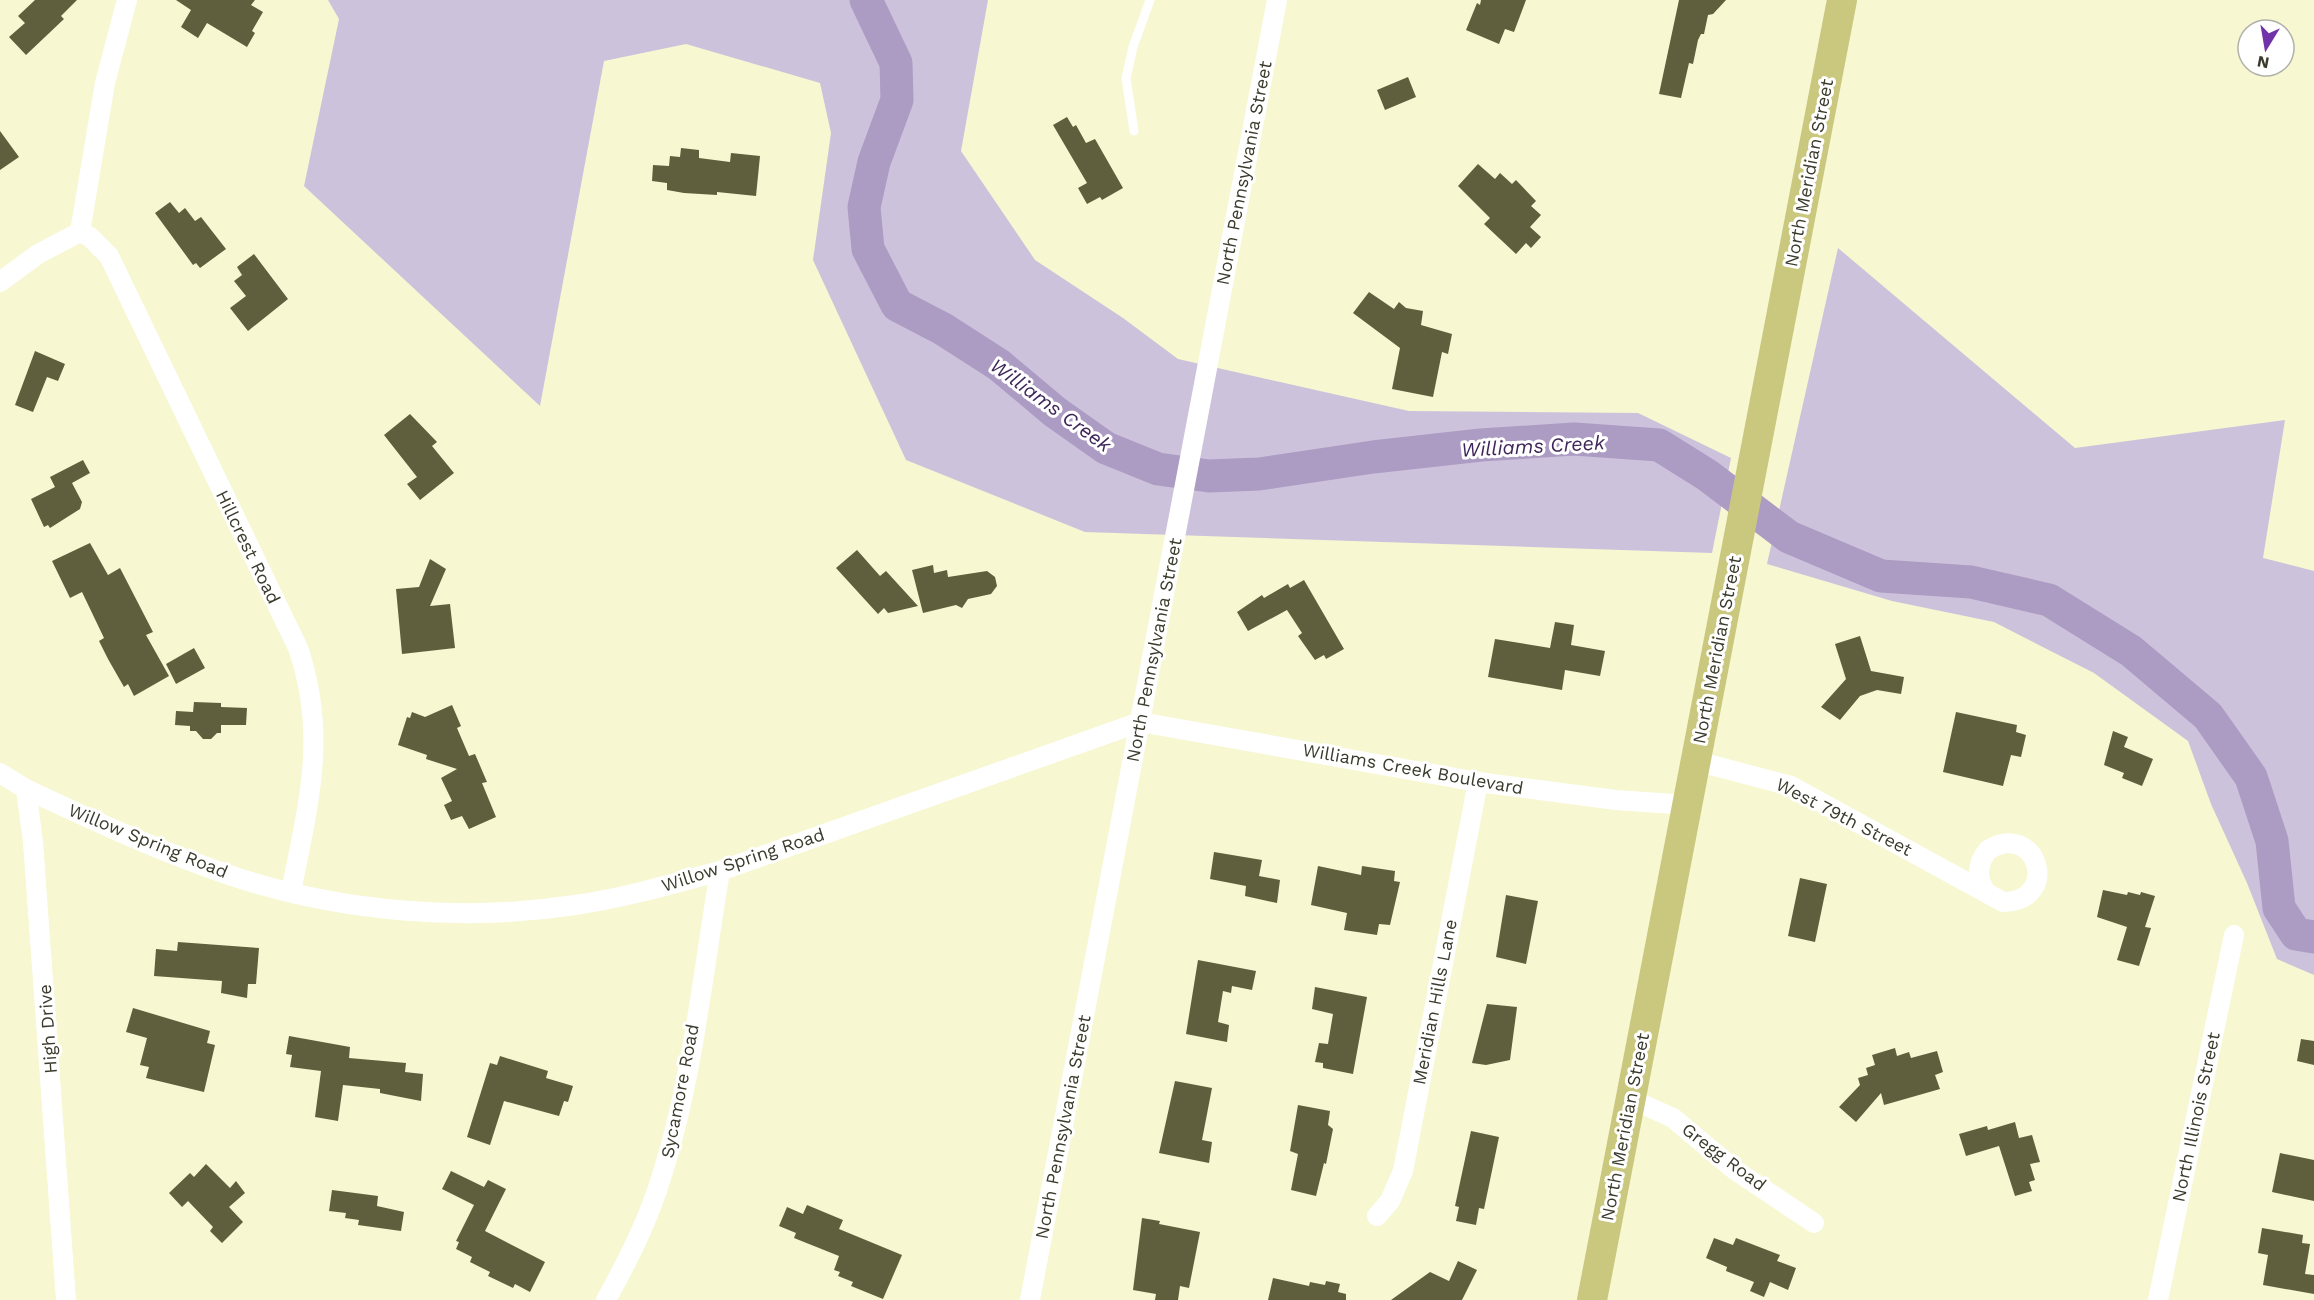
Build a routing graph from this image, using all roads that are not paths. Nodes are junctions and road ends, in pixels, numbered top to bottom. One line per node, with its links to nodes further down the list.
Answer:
1 (127, 0): 6 (street)
2 (1150, 0): 5 (lane)
3 (1277, 0): 8 (street, North Pennsylvania Street)
4 (1842, 0): 9 (main road, North Meridian Street)
5 (1134, 131)
6 (80, 232): 7 (street); 15 (street, Hillcrest Road)
7 (0, 282)
8 (1140, 722): 11 (street, Williams Creek Boulevard); 14 (street, Willow Spring Road); 23 (street, North Pennsylvania Street)
9 (1696, 761): 13 (main road, North Meridian Street); 16 (street, West 79th Street)
10 (0, 773): 12 (street)
11 (1478, 782): 13 (street, Williams Creek Boulevard); 19 (street, Meridian Hills Lane)
12 (26, 789): 15 (street, Willow Spring Road); 21 (street, High Drive)
13 (1688, 805): 18 (main road, North Meridian Street)
14 (720, 871): 15 (street, Willow Spring Road); 22 (street, Sycamore Road)
15 (291, 892)
16 (1986, 892)
17 (2234, 934): 25 (street, North Illinois Street)
18 (1631, 1099): 20 (street, Gregg Road); 24 (main road, North Meridian Street)
19 (1377, 1216)
20 (1814, 1223)
21 (66, 1300)
22 (606, 1300)
23 (1030, 1300)
24 (1592, 1300)
25 (2158, 1300)

